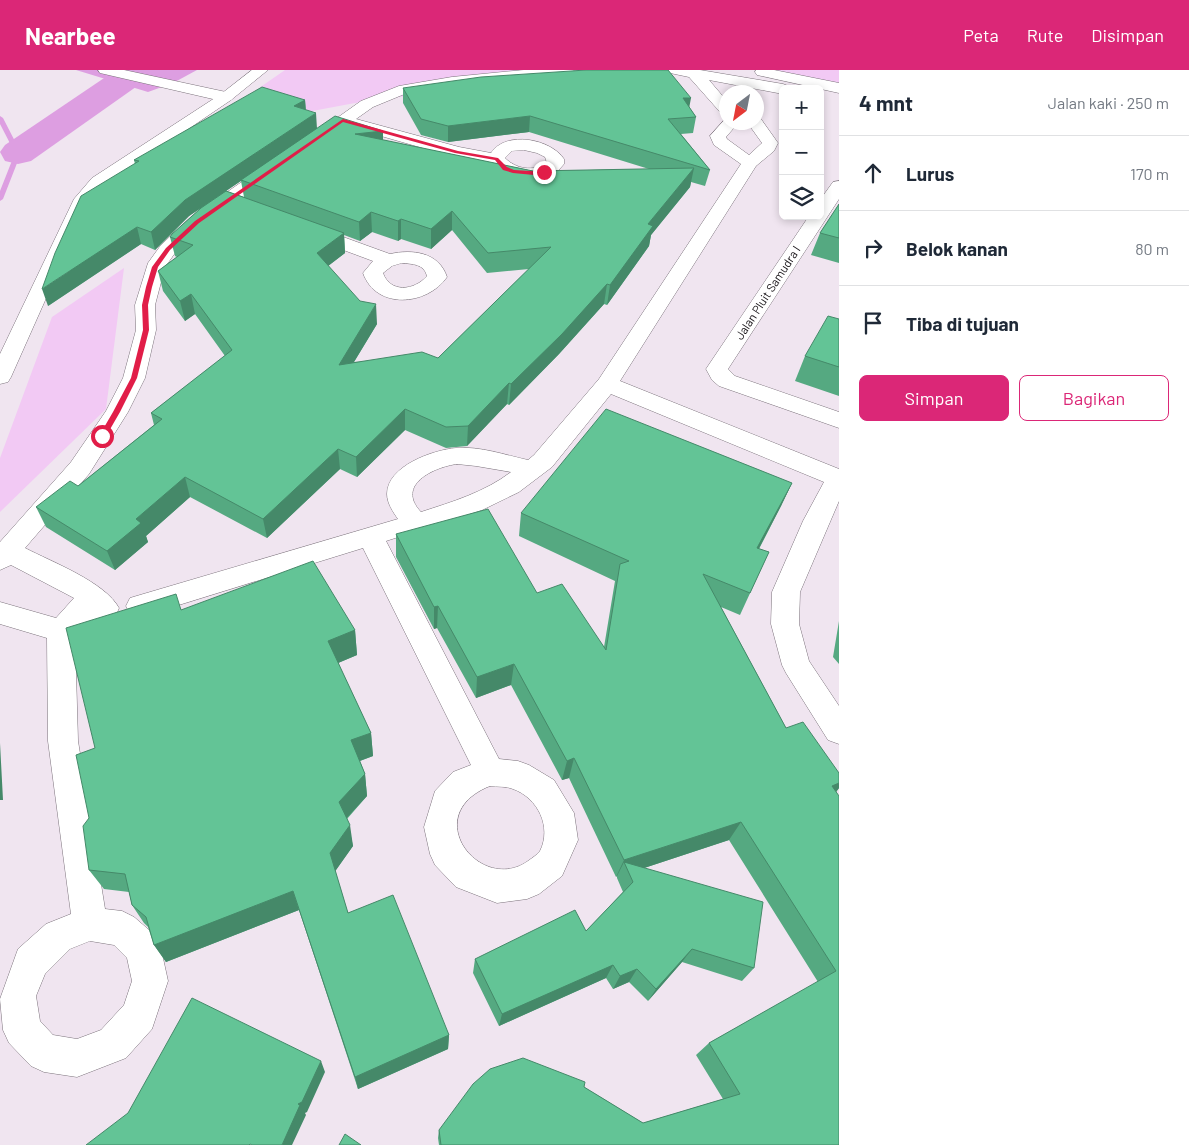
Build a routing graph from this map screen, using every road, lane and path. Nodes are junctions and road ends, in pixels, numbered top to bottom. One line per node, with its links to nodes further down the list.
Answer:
1 (105, 70): 11 (street)
2 (261, 70): 11 (street)
3 (567, 70): 15 (street)
4 (675, 70): 6 (street)
5 (754, 70): 10 (street)
6 (693, 72): 7 (street); 14 (street)
7 (715, 74): 8 (street); 9 (street)
8 (724, 85)
9 (779, 88)
10 (839, 88)
11 (226, 97): 26 (street)
12 (824, 99): 13 (street)
13 (839, 102)
14 (719, 103)
15 (343, 120): 18 (street); 21 (street)
16 (724, 130): 19 (street)
17 (761, 130): 19 (street)
18 (496, 159)
19 (750, 163): 27 (street)
20 (839, 186): 23 (street, Jalan Pluit Samudra I)
21 (227, 201): 22 (street); 33 (street)
22 (245, 207)
23 (825, 213): 28 (street, Jalan Pluit Samudra I)
24 (290, 223): 25 (street)
25 (388, 260)
26 (0, 377)
27 (607, 384): 29 (street); 30 (street)
28 (839, 420)
29 (534, 469): 31 (street); 31 (street)
30 (839, 479): 37 (street)
31 (417, 523): 32 (street)
32 (370, 536): 34 (street); 38 (street)
33 (4, 556): 34 (street)
34 (102, 606): 36 (street)
35 (0, 613): 36 (street)
36 (62, 631): 39 (street)
37 (839, 731)
38 (490, 772)
39 (90, 924)

